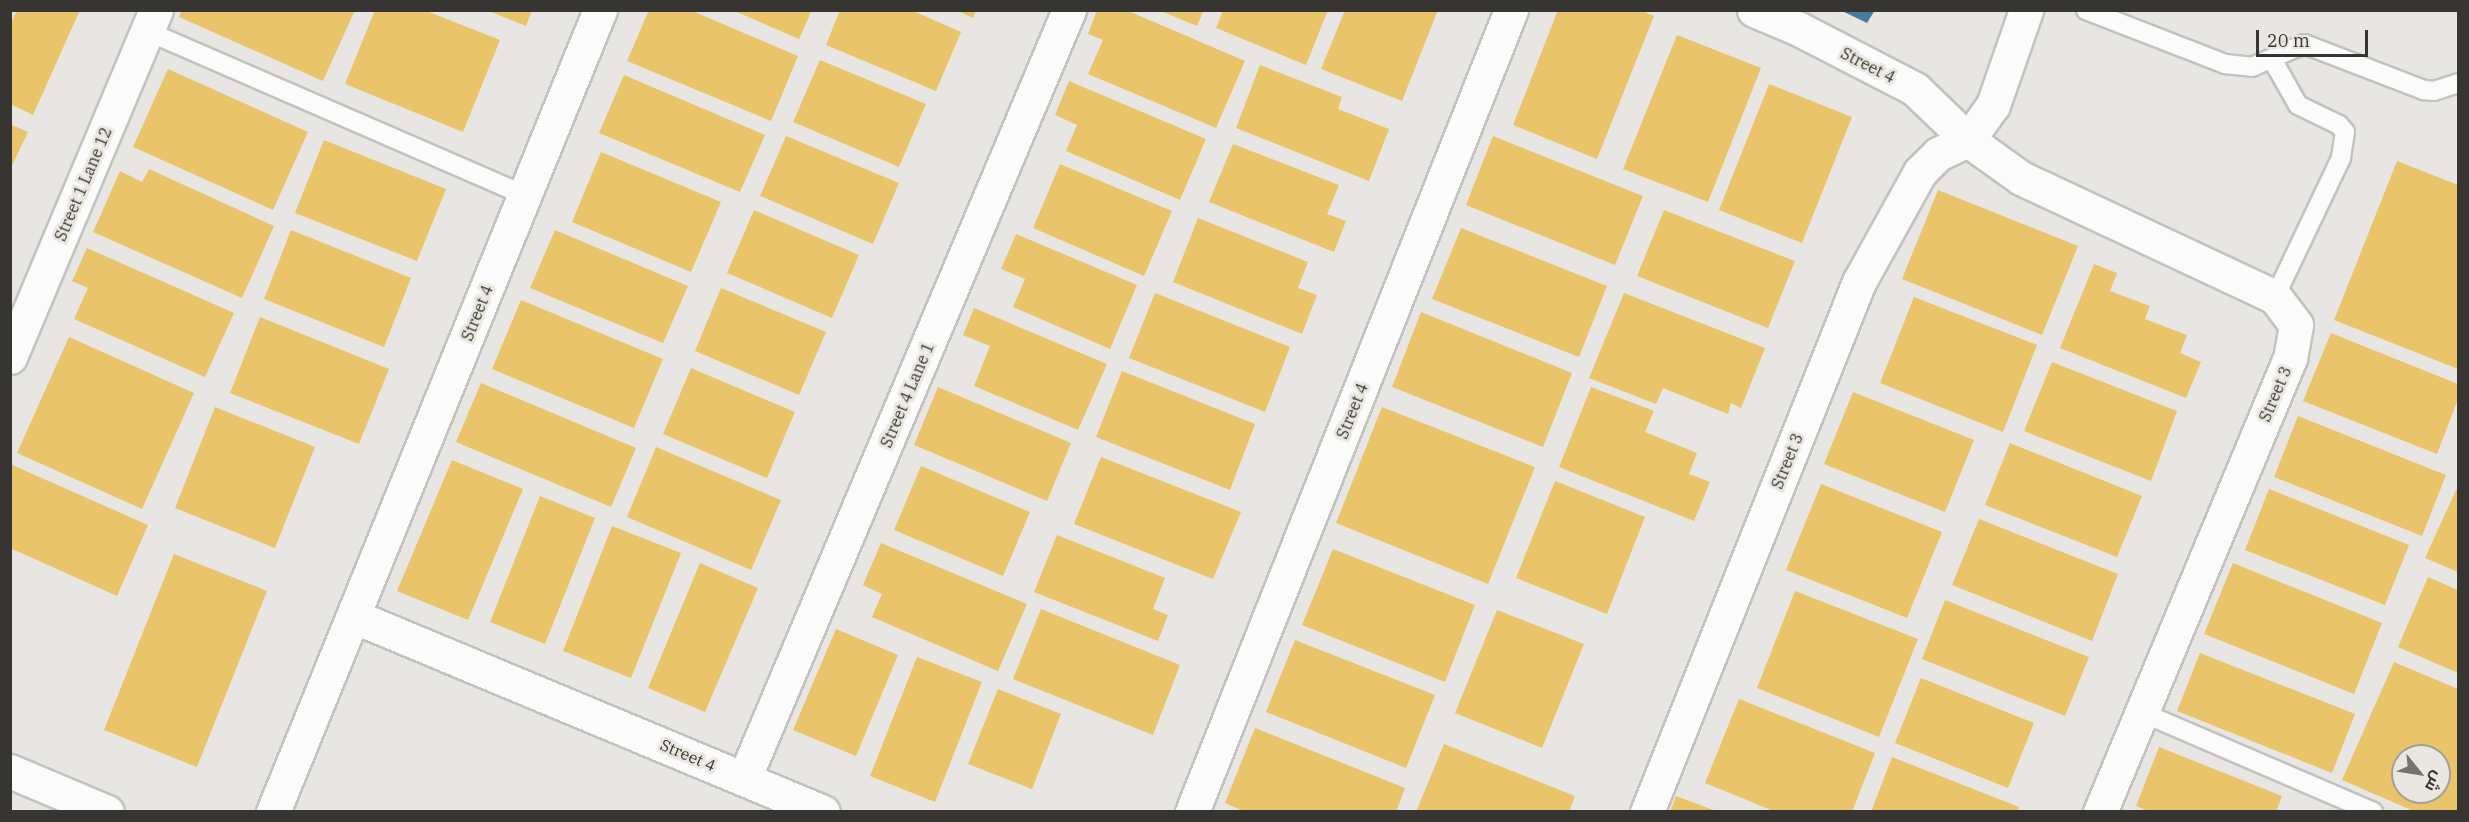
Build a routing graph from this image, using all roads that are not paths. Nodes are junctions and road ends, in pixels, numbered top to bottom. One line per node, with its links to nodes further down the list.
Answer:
1 (600, 10): 11 (street, Street 4)
2 (1069, 10): 17 (street, Street 4 Lane 1)
3 (1511, 10): 21 (street, Street 4)
4 (1754, 10): 10 (street, Street 4)
5 (2026, 10): 10 (street, Street 3)
6 (2086, 10): 8 (lane)
7 (152, 21): 11 (lane); 13 (street, Street 1 Lane 12)
8 (2272, 59): 9 (lane); 12 (lane)
9 (2458, 83)
10 (1968, 140): 12 (street, Street 3); 22 (street, Street 3)
11 (525, 195): 14 (street, Street 4)
12 (2275, 297): 15 (street, Street 3)
13 (10, 357)
14 (353, 616): 17 (street, Street 4); 19 (street, Street 4)
15 (2141, 712): 23 (street, Street 3); 24 (lane)
16 (10, 771): 18 (street)
17 (744, 779): 20 (street, Street 4)
18 (107, 812)
19 (273, 812)
20 (824, 812)
21 (1192, 812)
22 (1647, 812)
23 (2100, 812)
24 (2373, 812)

